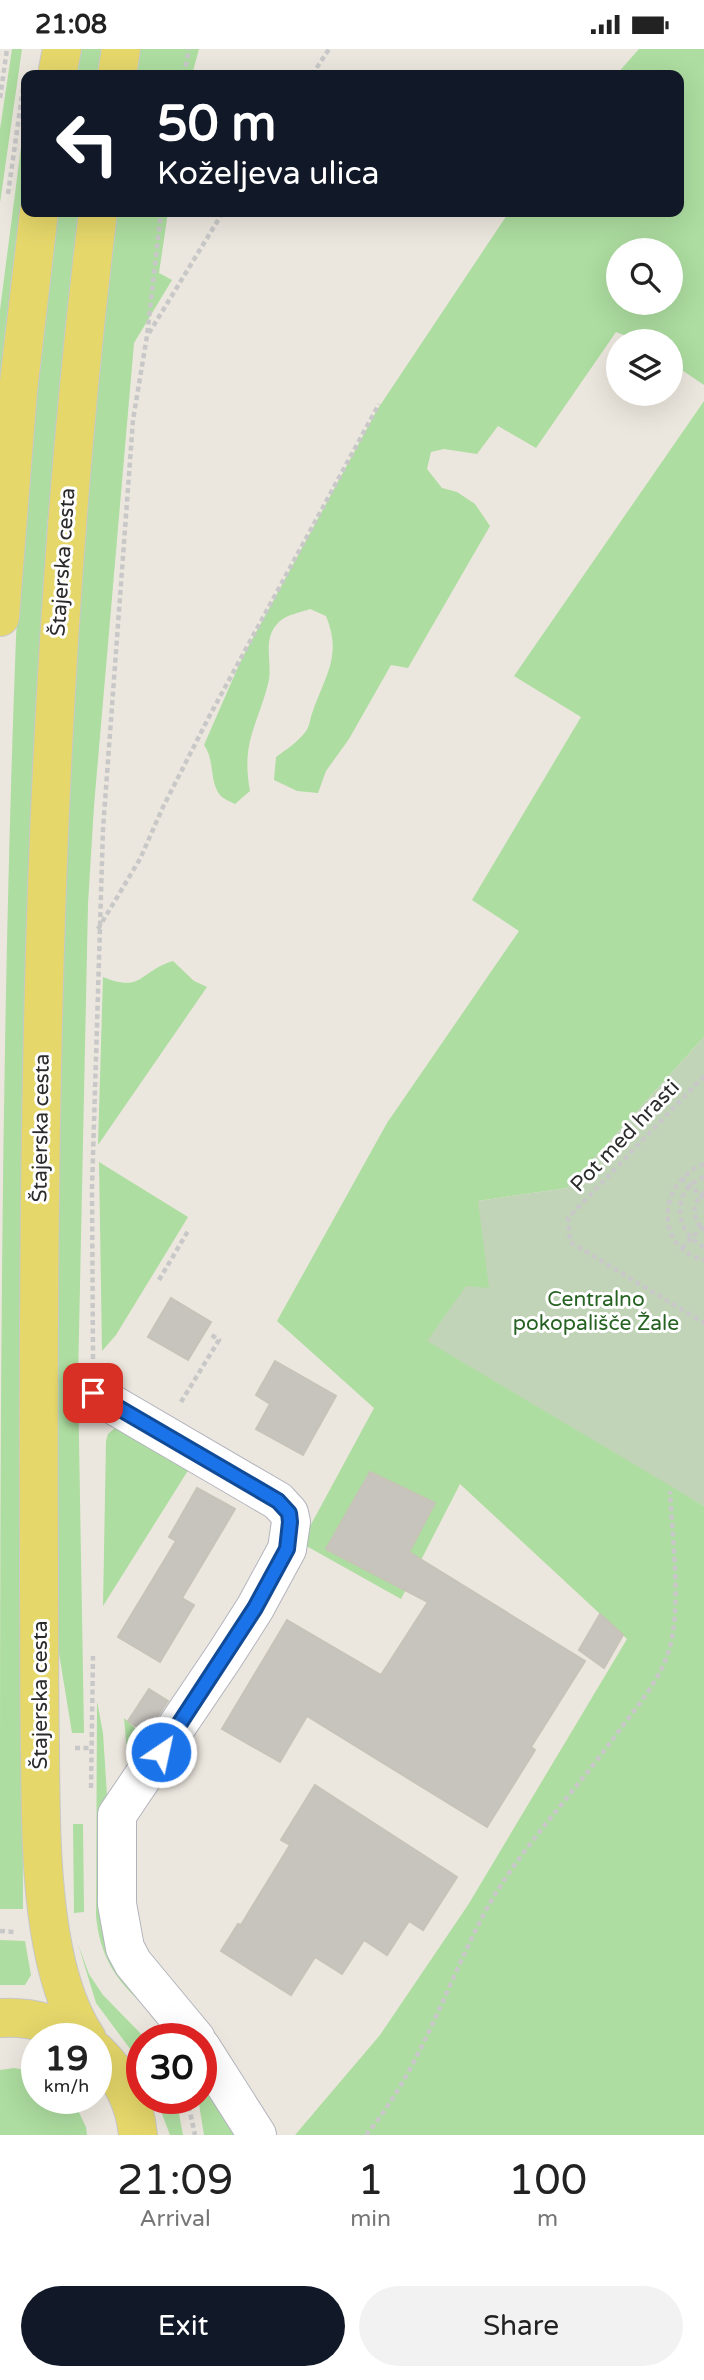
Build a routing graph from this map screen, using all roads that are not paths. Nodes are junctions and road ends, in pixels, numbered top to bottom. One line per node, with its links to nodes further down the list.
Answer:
1 (62, 49): 3 (main road)
2 (121, 49): 4 (main road)
3 (45, 70)
4 (118, 70)
5 (22, 217): 7 (main road)
6 (97, 217): 11 (main road, Štajerska cesta)
7 (0, 617)
8 (93, 1380): 12 (street)
9 (0, 2018): 10 (main road)
10 (48, 2023)
11 (79, 2023)
12 (183, 2023)
13 (112, 2071): 15 (main road)
14 (217, 2072): 16 (street)
15 (140, 2129)
16 (257, 2135)

